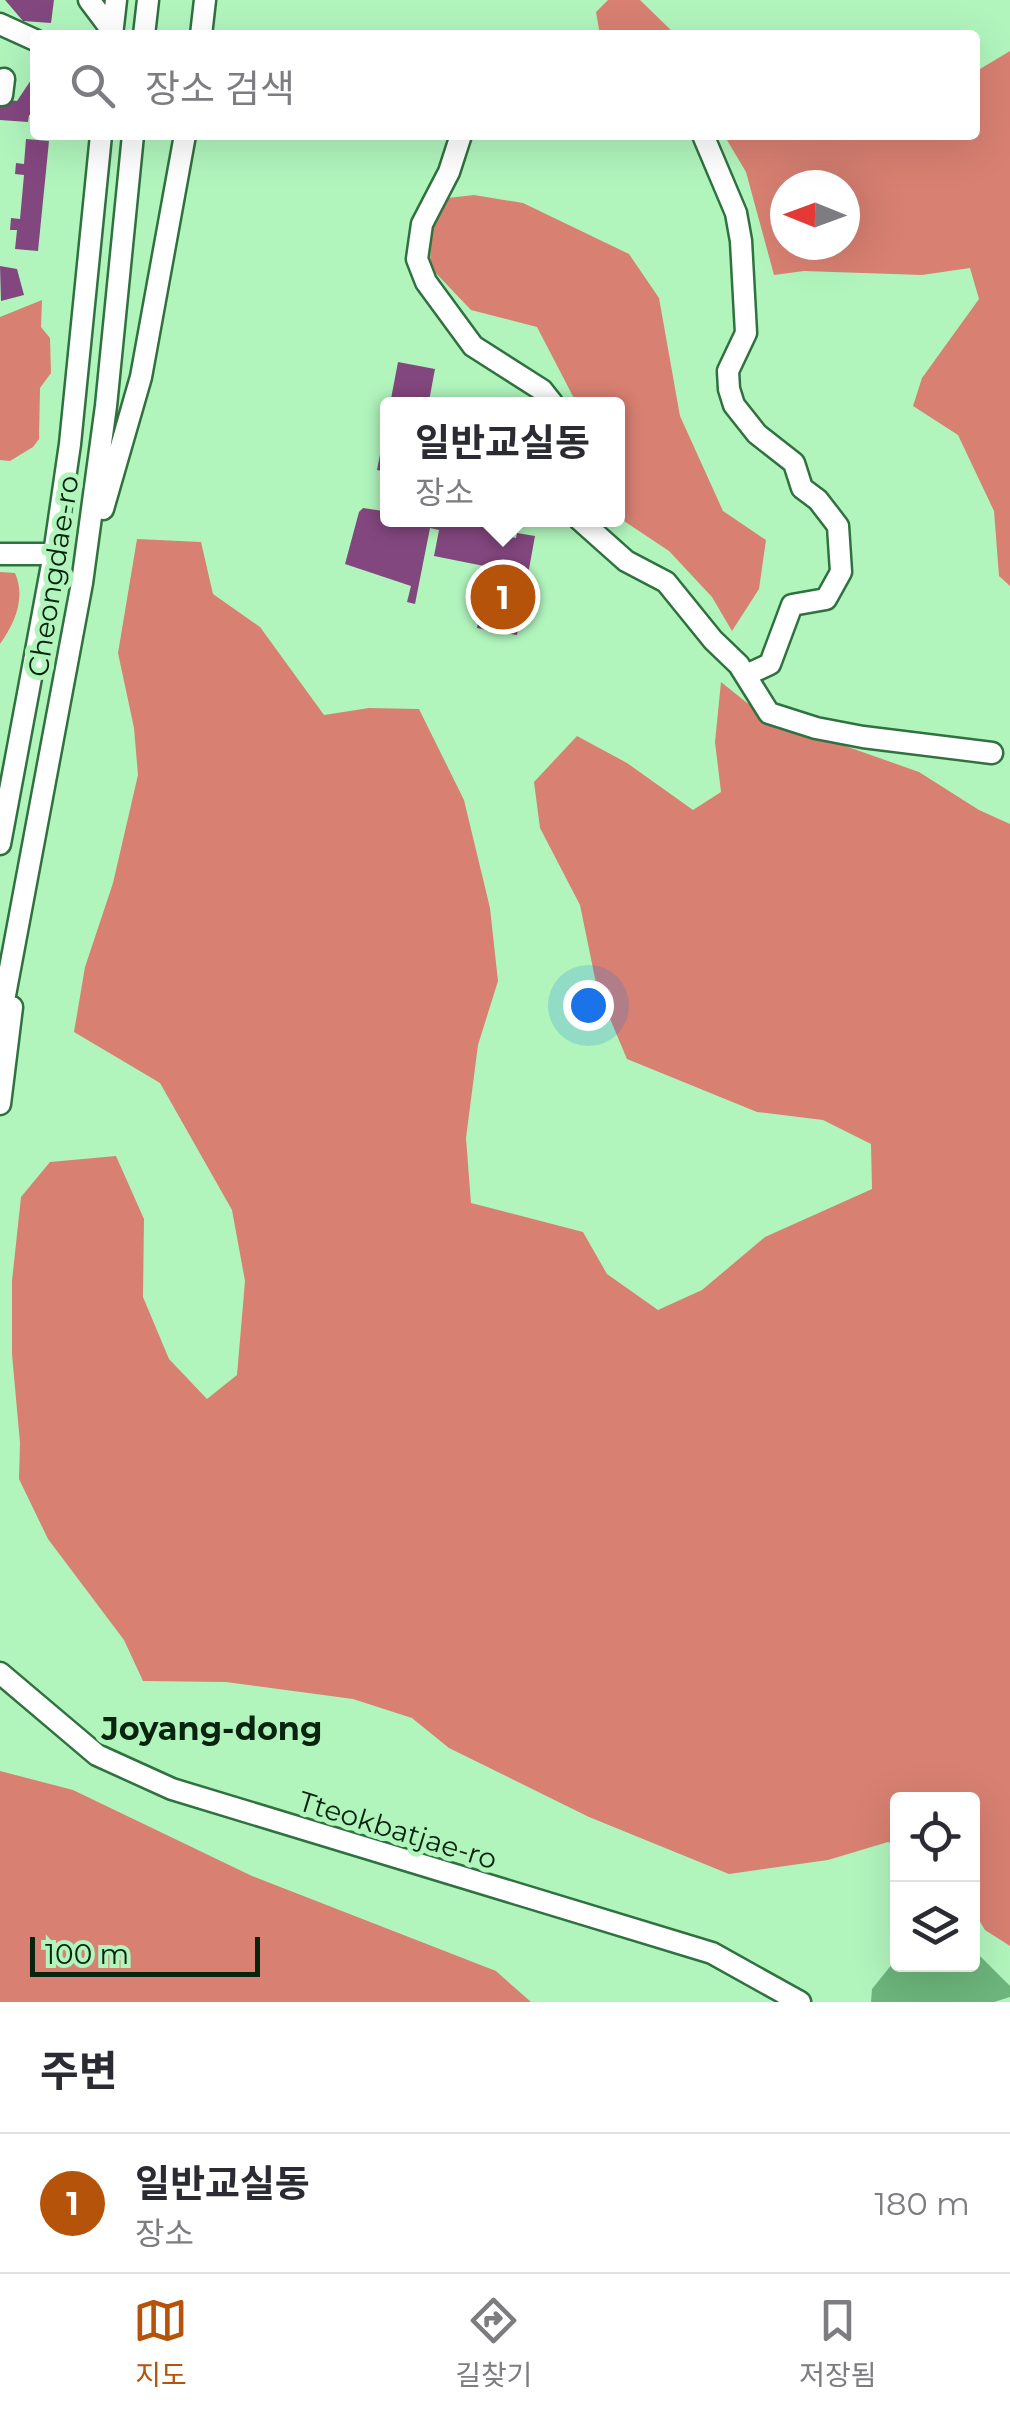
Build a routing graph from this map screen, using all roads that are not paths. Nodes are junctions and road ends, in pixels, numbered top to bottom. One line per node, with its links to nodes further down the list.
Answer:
1 (90, 0): 6 (street)
2 (116, 0): 7 (street)
3 (148, 0): 8 (street)
4 (205, 0): 9 (street)
5 (0, 24): 10 (street)
6 (110, 30)
7 (112, 30)
8 (145, 30)
9 (202, 30)
10 (30, 38)
11 (101, 140): 19 (street, Cheongdae-ro)
12 (133, 140): 20 (street, Cheongdae-ro)
13 (184, 140): 20 (street)
14 (459, 140): 16 (street)
15 (705, 140): 21 (street)
16 (548, 397)
17 (588, 527): 21 (street)
18 (0, 554): 19 (street)
19 (54, 554): 23 (street, Cheongdae-ro)
20 (82, 583): 24 (street, Cheongdae-ro)
21 (746, 675): 22 (street)
22 (992, 753)
23 (0, 844)
24 (27, 878): 25 (street, Cheongdae-ro); 26 (street)
25 (0, 1022)
26 (0, 1104)
27 (0, 1673): 28 (street, Tteokbatjae-ro)
28 (800, 2002)

